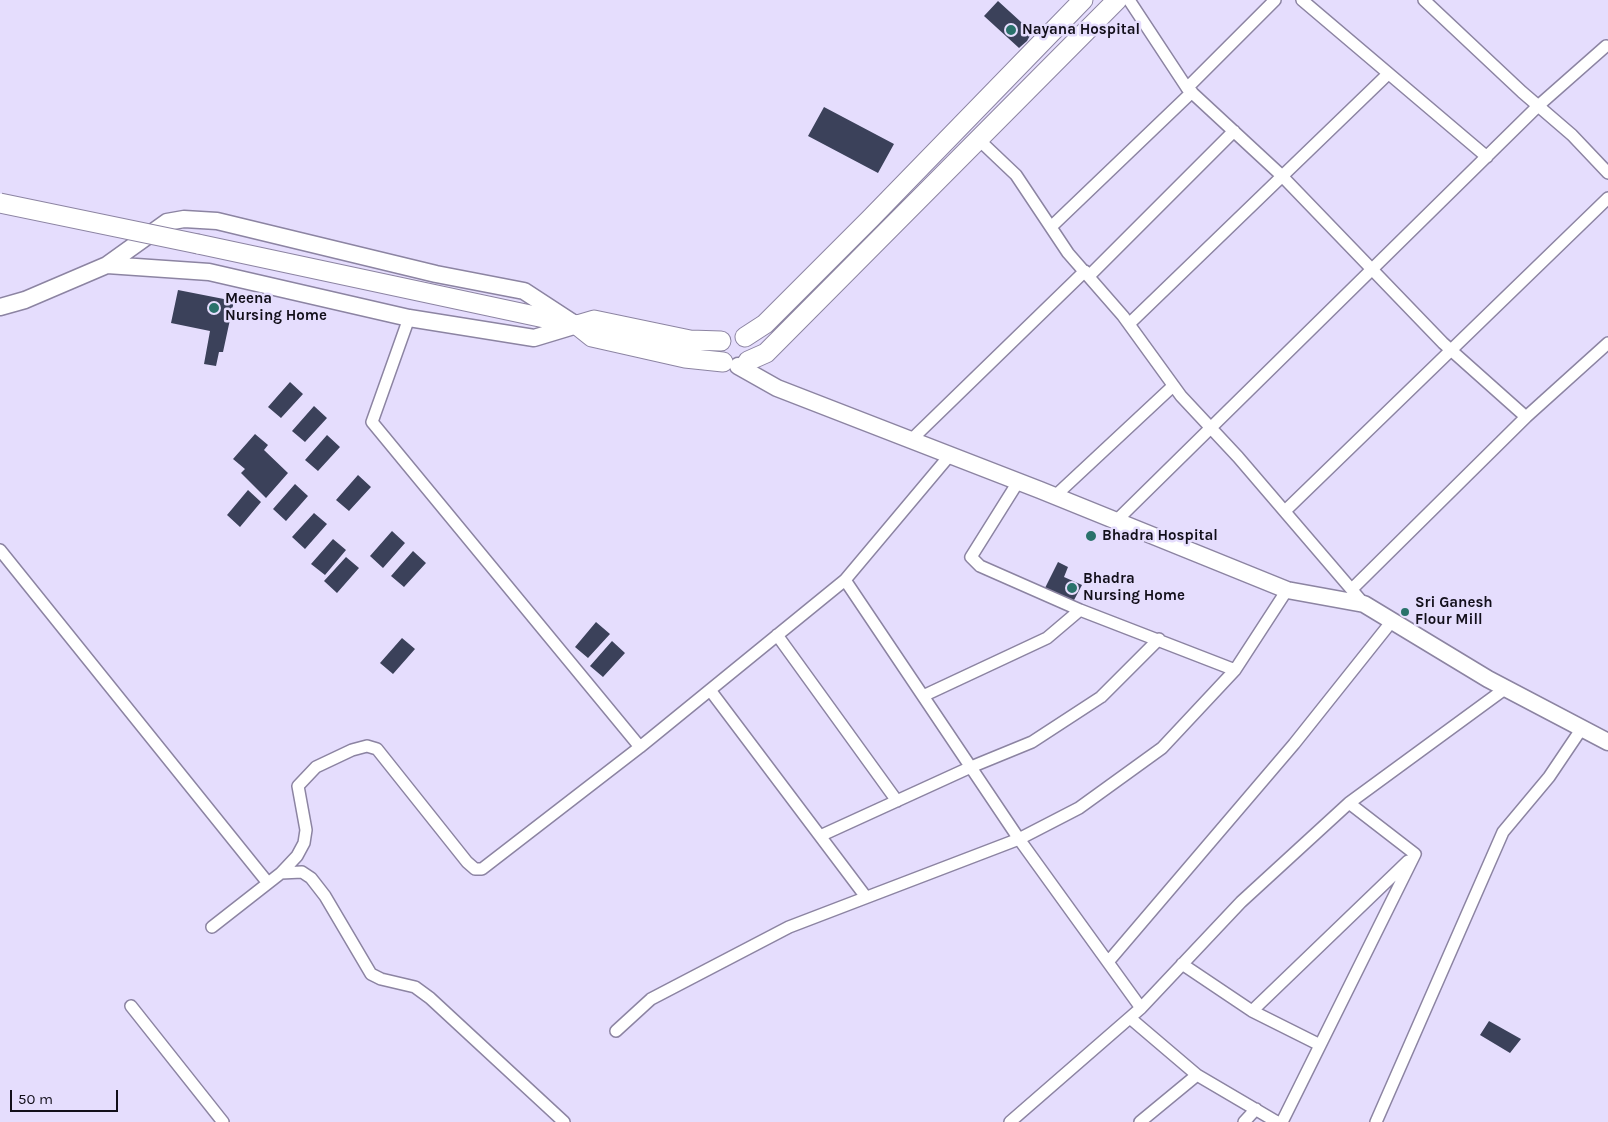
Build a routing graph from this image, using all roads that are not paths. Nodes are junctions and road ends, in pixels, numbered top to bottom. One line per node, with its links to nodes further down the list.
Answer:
1 (1083, 0): 26 (main road)
2 (1117, 0): 12 (main road)
3 (1129, 0): 9 (street)
4 (1275, 0): 9 (street)
5 (1302, 0): 8 (street)
6 (1424, 0): 10 (street)
7 (1606, 46): 10 (street)
8 (1388, 74): 13 (street); 15 (street)
9 (1189, 90): 11 (street); 18 (street)
10 (1538, 106): 13 (street); 14 (street)
11 (1234, 131): 15 (street); 21 (street)
12 (977, 138): 18 (street); 30 (main road)
13 (1487, 157): 20 (street)
14 (1608, 173)
15 (1281, 175): 20 (street); 24 (street)
16 (1608, 198): 29 (street)
17 (0, 203): 25 (main road, bridge)
18 (1051, 227): 21 (street)
19 (107, 265): 22 (street); 23 (street); 25 (street)
20 (1373, 270): 29 (street); 33 (street)
21 (1086, 274): 24 (street); 34 (street)
22 (0, 307)
23 (408, 318): 25 (street); 55 (street)
24 (1129, 324): 31 (street)
25 (577, 325): 27 (main road); 30 (main road)
26 (746, 336): 27 (main road); 30 (main road)
27 (721, 341): 30 (main road)
28 (1608, 343): 32 (street)
29 (1451, 350): 32 (street); 38 (street)
30 (736, 363): 34 (street)
31 (1174, 386): 33 (street); 37 (street)
32 (1526, 417): 42 (street)
33 (1211, 429): 38 (street); 39 (street)
34 (911, 440): 35 (street)
35 (950, 455): 36 (street); 41 (street)
36 (1018, 482): 37 (street); 45 (street)
37 (1055, 496): 39 (street)
38 (1285, 511): 42 (street)
39 (1116, 521): 43 (street)
40 (0, 550): 63 (street)
41 (845, 580): 47 (street); 52 (street)
42 (1352, 589): 44 (street)
43 (1287, 590): 44 (street); 49 (street)
44 (1364, 604): 46 (street)
45 (1080, 610): 48 (street); 52 (street)
46 (1392, 621): 50 (street); 66 (street)
47 (777, 635): 51 (street); 57 (street)
48 (1159, 638): 49 (street); 56 (street)
49 (1235, 670): 60 (street)
50 (1506, 688): 53 (street); 58 (street)
51 (710, 690): 55 (street); 59 (street)
52 (923, 696): 56 (street)
53 (1582, 728): 54 (street); 83 (street)
54 (1606, 738)
55 (640, 747): 62 (street)
56 (971, 767): 57 (street); 60 (street)
57 (897, 801): 59 (street)
58 (1349, 803): 61 (street); 67 (street)
59 (820, 836): 64 (street)
60 (1019, 839): 64 (street); 66 (street)
61 (1415, 854): 70 (street); 73 (street)
62 (281, 873): 63 (street); 77 (street)
63 (268, 883): 65 (street)
64 (866, 897): 72 (street)
65 (212, 927)
66 (1108, 962): 69 (street)
67 (1182, 964): 69 (street); 70 (street)
68 (131, 1006): 76 (street)
69 (1141, 1008): 71 (street)
70 (1252, 1011): 73 (street)
71 (1130, 1018): 74 (street); 78 (street)
72 (616, 1031)
73 (1320, 1045): 82 (street)
74 (1197, 1075): 75 (street); 79 (street)
75 (1256, 1110): 80 (street); 81 (street)
76 (223, 1122)
77 (564, 1122)
78 (1010, 1122)
79 (1140, 1122)
80 (1244, 1122)
81 (1277, 1122)
82 (1282, 1122)
83 (1376, 1122)

